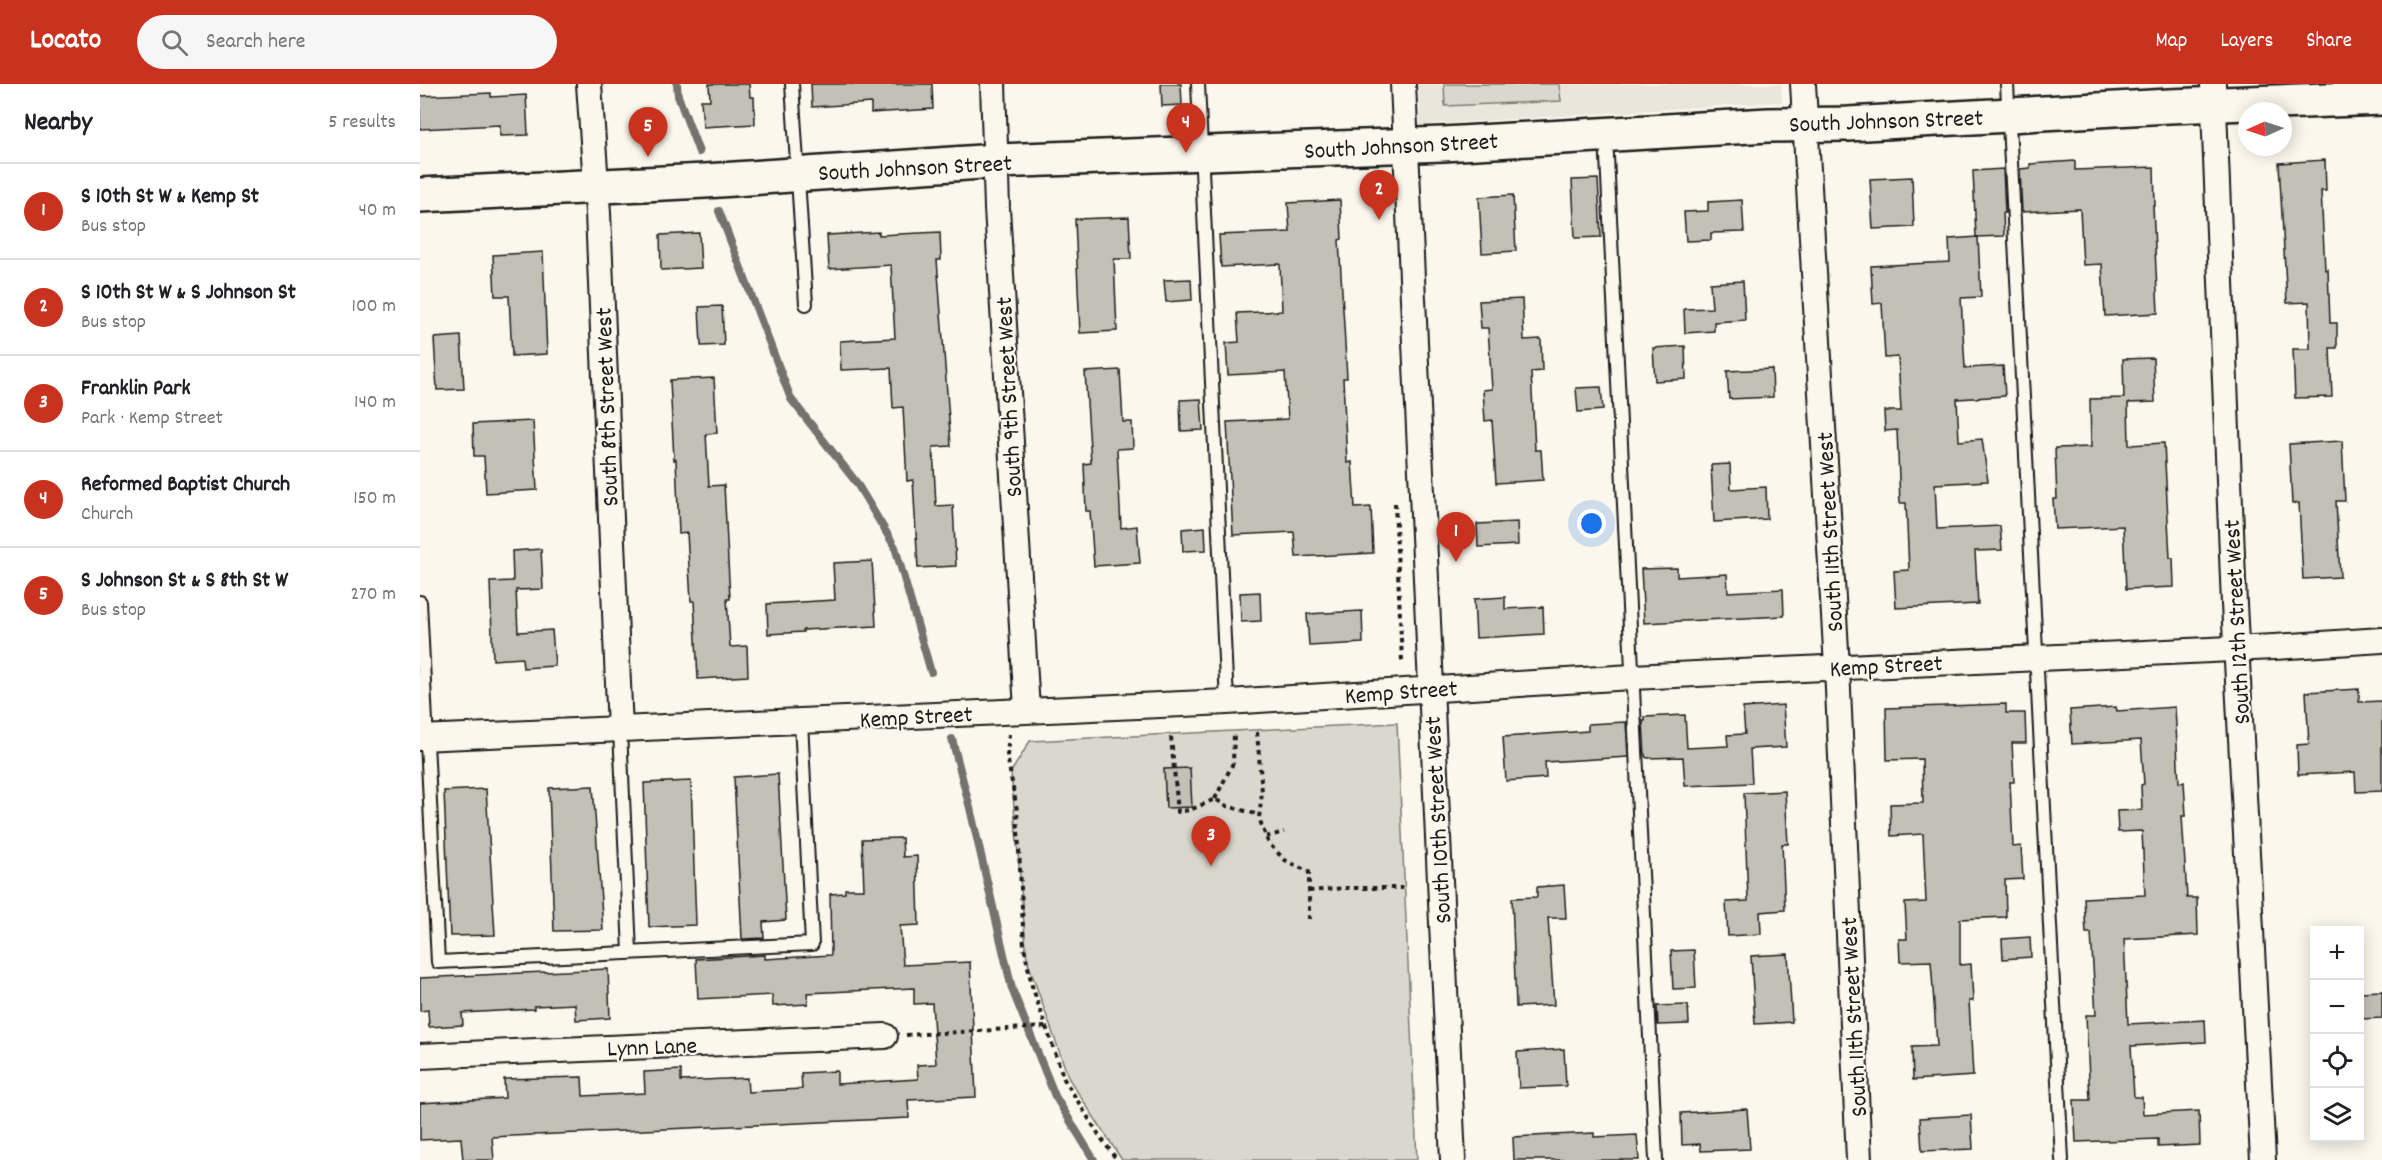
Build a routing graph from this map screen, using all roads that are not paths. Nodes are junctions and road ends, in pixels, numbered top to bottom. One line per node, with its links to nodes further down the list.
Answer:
1 (589, 84): 17 (street, South 8th Street West)
2 (792, 84): 16 (lane)
3 (993, 84): 15 (street, South 9th Street West)
4 (1198, 84): 14 (lane)
5 (1404, 84): 13 (street, South 10th Street West)
6 (1803, 84): 11 (street, South 11th Street West)
7 (2007, 84): 10 (lane)
8 (2213, 94): 9 (street, South Johnson Street); 10 (street, South Johnson Street); 22 (street, South 12th Street West)
9 (2382, 98)
10 (2008, 116): 11 (street, South Johnson Street); 23 (lane)
11 (1806, 123): 12 (street, South Johnson Street); 24 (street, South 11th Street West)
12 (1606, 134): 13 (street, South Johnson Street); 25 (lane)
13 (1407, 146): 14 (street, South Johnson Street); 26 (street, South 10th Street West)
14 (1200, 153): 15 (street, South Johnson Street); 27 (lane)
15 (996, 161): 16 (street, South Johnson Street); 28 (street, South 9th Street West)
16 (796, 174): 17 (street, South Johnson Street); 19 (lane)
17 (596, 187): 18 (street, South Johnson Street); 30 (street, South 8th Street West)
18 (420, 195)
19 (806, 304)
20 (420, 602): 31 (lane)
21 (2382, 640): 22 (street, Kemp Street)
22 (2237, 649): 23 (street, Kemp Street); 39 (street, South 12th Street West)
23 (2037, 658): 24 (street, Kemp Street); 38 (lane)
24 (1837, 667): 25 (street, Kemp Street); 37 (street, South 11th Street West)
25 (1632, 677): 26 (street, Kemp Street); 36 (lane)
26 (1433, 688): 27 (street, Kemp Street); 35 (street, South 10th Street West)
27 (1227, 702): 28 (street, Kemp Street)
28 (1027, 710): 29 (street, Kemp Street)
29 (801, 721): 30 (street, Kemp Street); 32 (lane)
30 (620, 730): 31 (street, Kemp Street); 32 (lane)
31 (424, 738): 32 (lane)
32 (630, 952)
33 (885, 1036): 34 (street, Lynn Lane)
34 (420, 1056)
35 (1453, 1160)
36 (1656, 1160)
37 (1859, 1160)
38 (2062, 1160)
39 (2263, 1160)

